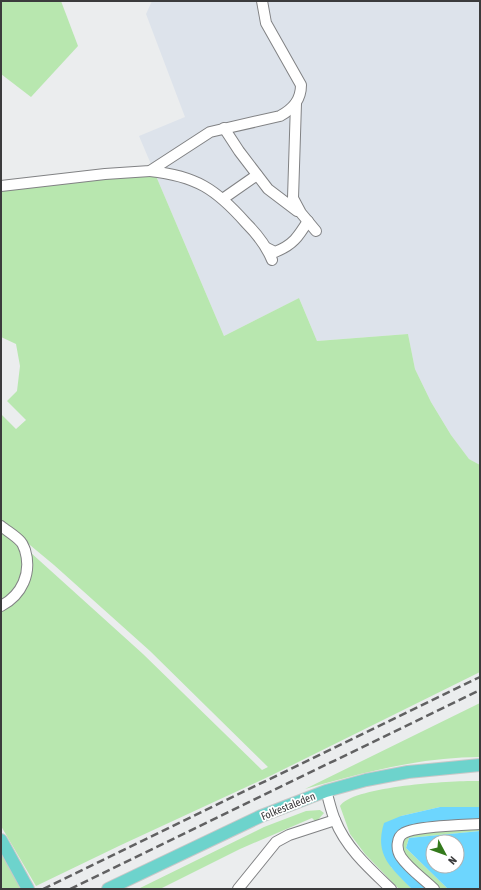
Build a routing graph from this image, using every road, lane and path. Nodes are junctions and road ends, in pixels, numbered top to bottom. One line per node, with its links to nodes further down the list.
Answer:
1 (262, 1): 2 (street)
2 (296, 103): 3 (street); 8 (street)
3 (224, 128): 4 (street); 5 (street)
4 (150, 171): 6 (street); 7 (street)
5 (258, 175): 7 (street); 8 (street)
6 (1, 186)
7 (224, 198): 10 (street)
8 (304, 217): 9 (street); 10 (street)
9 (316, 231)
10 (267, 248): 11 (street)
11 (272, 260)
12 (1, 526): 13 (street)
13 (1, 606)
14 (480, 765): 15 (main road, Folkestaleden)
15 (326, 791): 16 (street); 20 (main road, Folkestaleden)
16 (334, 820): 21 (street); 22 (street)
17 (480, 824): 23 (street)
18 (1, 840): 19 (main road)
19 (28, 889)
20 (108, 889)
21 (238, 889)
22 (391, 889)
23 (434, 889)

